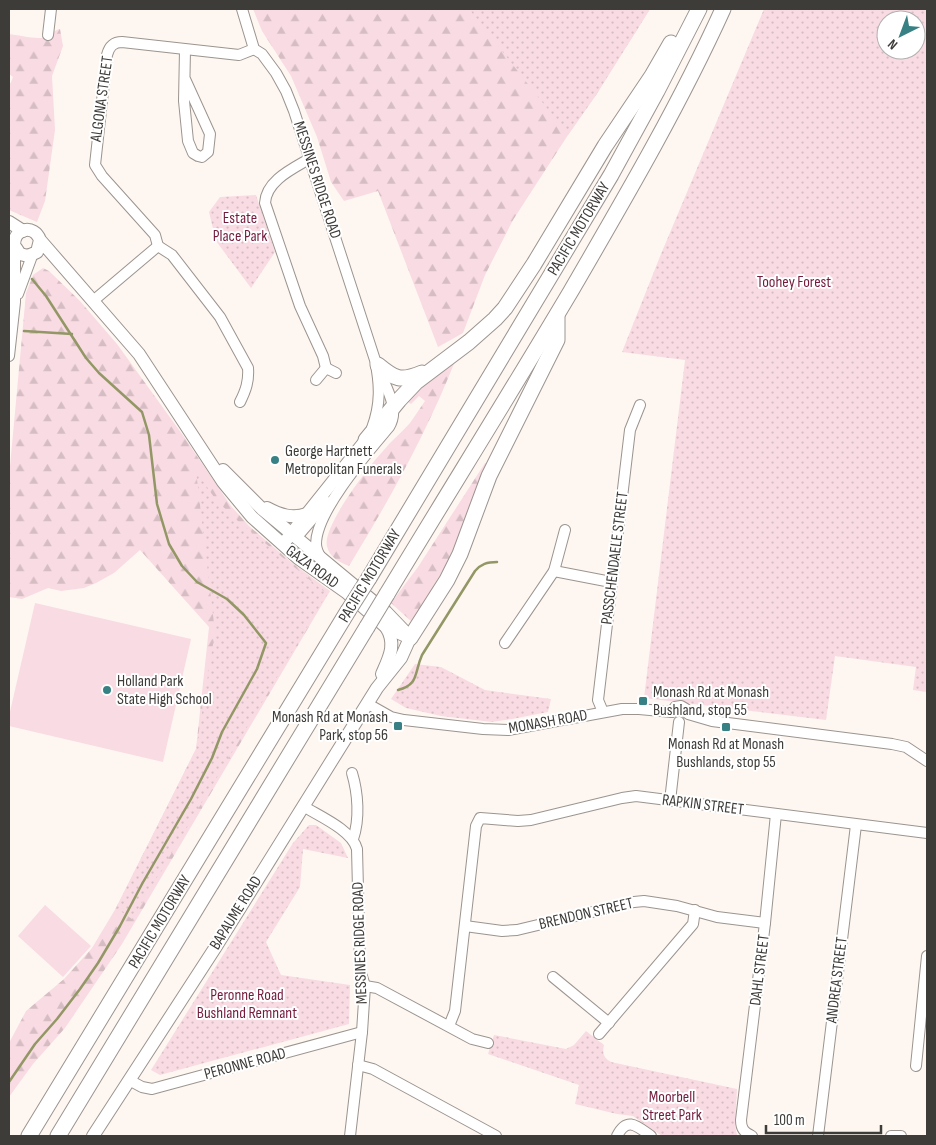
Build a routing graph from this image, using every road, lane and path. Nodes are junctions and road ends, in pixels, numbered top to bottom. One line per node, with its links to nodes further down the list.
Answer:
1 (51, 9): 6 (street)
2 (242, 9): 7 (street, MESSINES RIDGE ROAD)
3 (690, 9): 25 (highway)
4 (699, 9): 74 (highway, PACIFIC MOTORWAY, bridge)
5 (723, 9): 20 (highway, PACIFIC MOTORWAY)
6 (48, 35)
7 (254, 48): 8 (street, ALGONA STREET); 10 (street, MESSINES RIDGE ROAD)
8 (185, 50): 9 (street); 15 (street, ALGONA STREET)
9 (185, 79): 9 (street)
10 (309, 159): 23 (street, MESSINES RIDGE ROAD); 24 (street)
11 (9, 222): 12 (main road)
12 (23, 230): 13 (main road); 14 (main road)
13 (40, 240): 16 (main road); 17 (main road, GAZA ROAD)
14 (12, 242): 16 (main road); 19 (street)
15 (158, 246): 18 (street); 28 (street)
16 (33, 255): 17 (main road, GAZA ROAD); 19 (street)
17 (63, 268): 18 (main road, GAZA ROAD)
18 (93, 301): 31 (main road, GAZA ROAD)
19 (15, 302): 21 (street)
20 (557, 315): 43 (highway); 75 (highway, PACIFIC MOTORWAY, bridge)
21 (10, 329): 22 (street)
22 (9, 356)
23 (376, 362): 25 (highway); 30 (street, MESSINES RIDGE ROAD); 32 (street, MESSINES RIDGE ROAD)
24 (326, 368): 26 (street); 27 (street)
25 (430, 370): 30 (highway)
26 (336, 373)
27 (316, 380)
28 (240, 402)
29 (640, 406): 41 (street, PASSCHENDAELE STREET)
30 (393, 407): 32 (highway); 33 (street)
31 (194, 436): 34 (main road, GAZA ROAD); 38 (main road, GAZA ROAD)
32 (366, 440): 35 (main road, MESSINES RIDGE ROAD)
33 (343, 485): 37 (street); 39 (street)
34 (253, 502): 35 (main road); 37 (main road, GAZA ROAD)
35 (307, 514): 37 (main road, MESSINES RIDGE ROAD)
36 (566, 530): 40 (street)
37 (294, 536): 38 (main road, MESSINES RIDGE ROAD); 39 (main road, GAZA ROAD)
38 (284, 547): 42 (main road, GAZA ROAD)
39 (323, 560): 43 (main road, GAZA ROAD)
40 (554, 571): 41 (street); 44 (street)
41 (611, 582): 47 (street, PASSCHENDAELE STREET)
42 (386, 628): 43 (main road, GAZA ROAD); 45 (main road, BAPAUME ROAD)
43 (410, 638): 45 (main road, BAPAUME ROAD)
44 (505, 643)
45 (377, 688): 46 (main road, BAPAUME ROAD)
46 (368, 704): 47 (street, MONASH ROAD); 54 (main road, BAPAUME ROAD)
47 (603, 712): 48 (street, MONASH ROAD)
48 (672, 712): 49 (street, MONASH ROAD); 50 (street)
49 (688, 714): 50 (street); 51 (street, MONASH ROAD)
50 (679, 722): 53 (street)
51 (927, 761)
52 (352, 773): 58 (street, MESSINES RIDGE ROAD)
53 (670, 801): 55 (street, RAPKIN STREET); 61 (street, RAPKIN STREET)
54 (303, 806): 58 (street); 73 (main road, BAPAUME ROAD)
55 (776, 814): 56 (street, RAPKIN STREET); 60 (street, DAHL STREET)
56 (856, 825): 57 (street, RAPKIN STREET); 82 (street, ANDREA STREET)
57 (927, 833)
58 (353, 839): 65 (street, MESSINES RIDGE ROAD)
59 (695, 910): 60 (street, BRENDON STREET); 61 (street, BRENDON STREET); 66 (street)
60 (766, 923): 81 (street, DAHL STREET)
61 (466, 926): 67 (street)
62 (927, 956): 64 (street)
63 (553, 976): 66 (street)
64 (926, 985): 72 (street)
65 (365, 986): 67 (street); 68 (street, MESSINES RIDGE ROAD)
66 (609, 1023): 69 (street)
67 (449, 1026): 70 (street)
68 (362, 1032): 71 (street, MESSINES RIDGE ROAD); 73 (street, PERONNE ROAD)
69 (599, 1034)
70 (488, 1043)
71 (358, 1065): 77 (street, MESSINES RIDGE ROAD); 78 (street)
72 (916, 1066)
73 (129, 1080): 76 (main road, BAPAUME ROAD)
74 (30, 1136)
75 (58, 1136)
76 (93, 1136)
77 (350, 1136)
78 (496, 1136)
79 (617, 1136): 80 (street)
80 (651, 1136)
81 (752, 1136)
82 (818, 1136)
83 (891, 1136): 84 (street)
84 (901, 1136)

